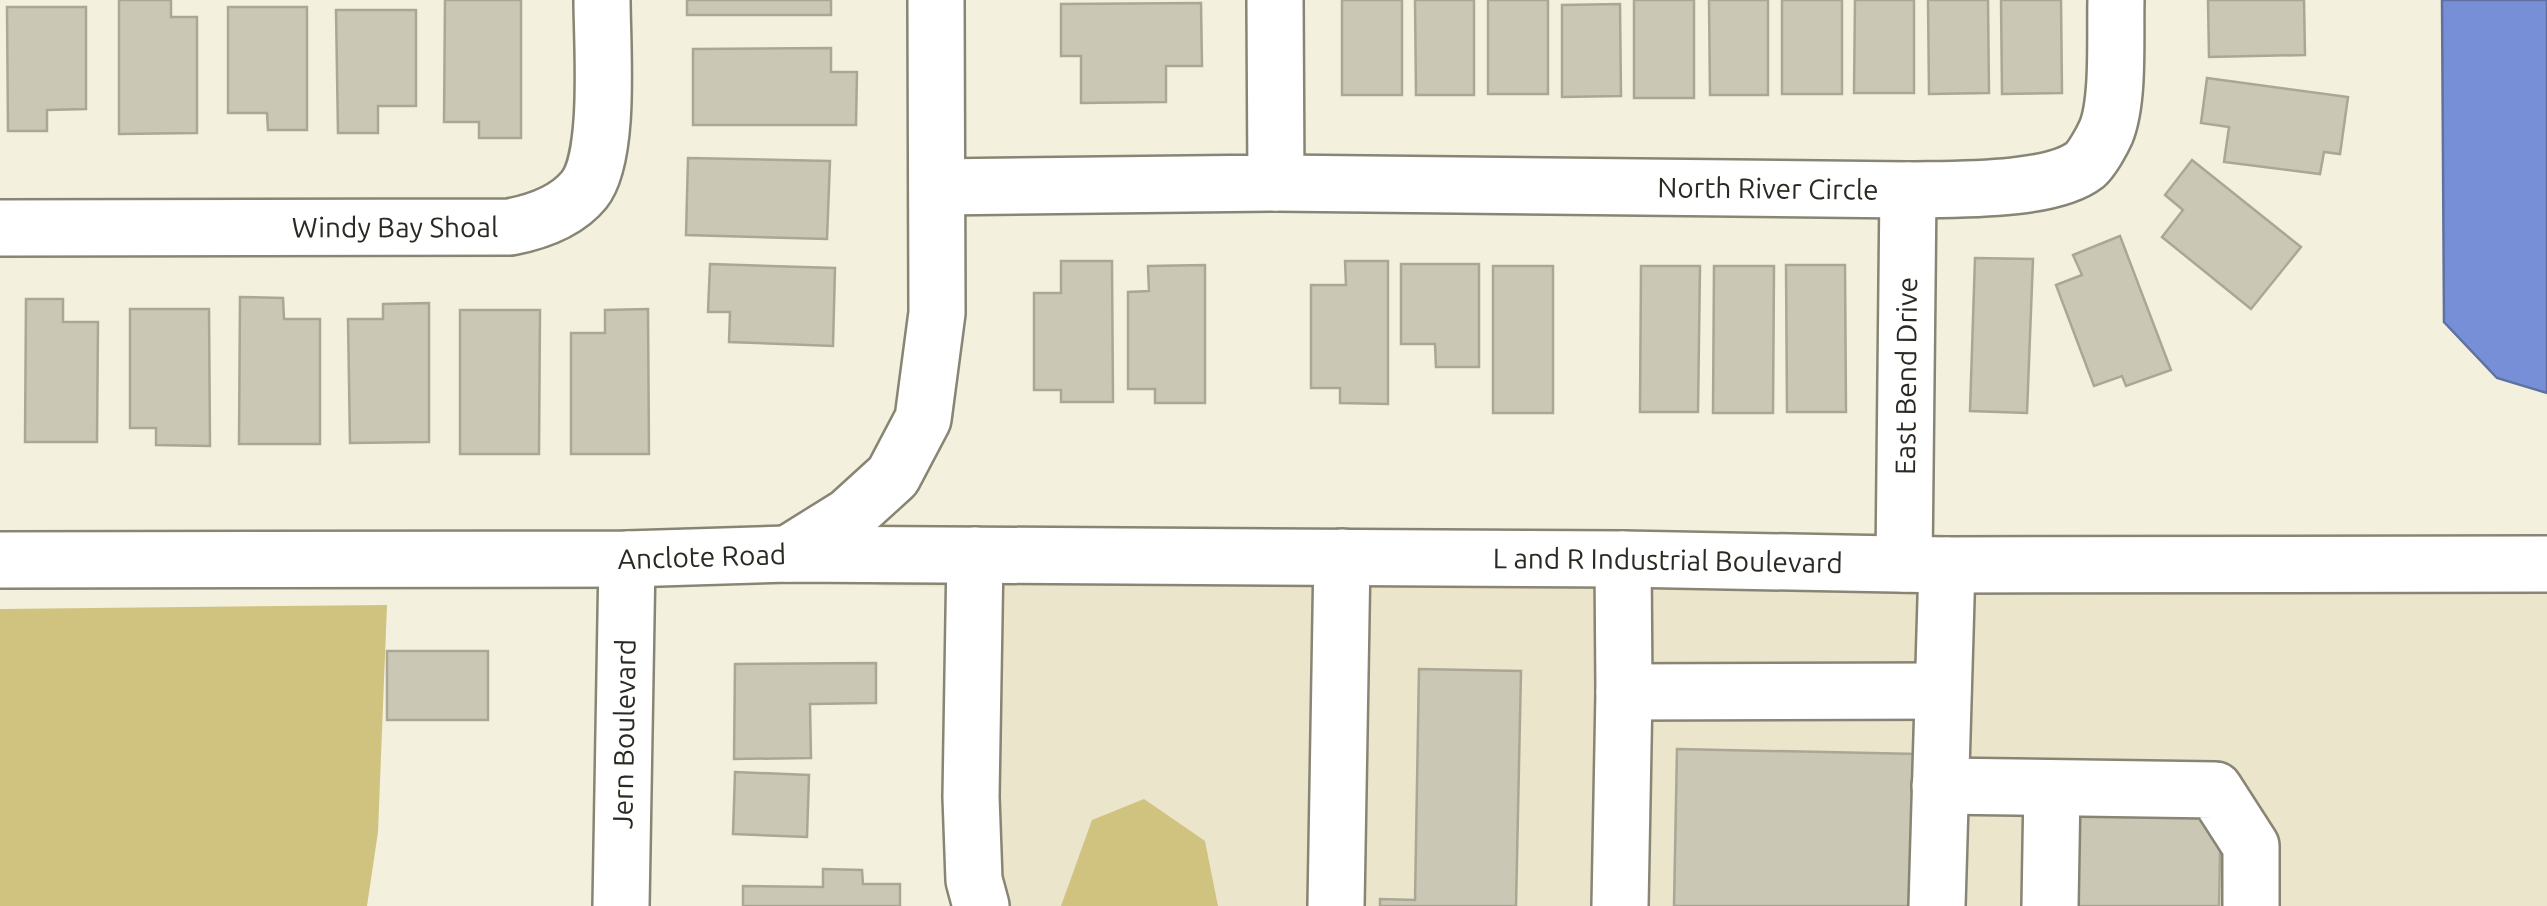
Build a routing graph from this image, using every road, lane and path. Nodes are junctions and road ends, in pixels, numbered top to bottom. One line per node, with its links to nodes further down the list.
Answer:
1 (602, 0): 8 (street, Windy Bay Shoal)
2 (936, 0): 6 (street, Anclote Road)
3 (1274, 0): 5 (street)
4 (2116, 0): 7 (street, North River Circle)
5 (1276, 183): 6 (street, North River Circle); 7 (street, North River Circle)
6 (936, 187): 9 (street, Anclote Road)
7 (1908, 190): 16 (street, East Bend Drive)
8 (0, 228)
9 (788, 554): 10 (street, L and R Industrial Boulevard); 11 (street, Anclote Road)
10 (976, 555): 12 (street, L and R Industrial Boulevard); 22 (street)
11 (626, 558): 13 (street, Anclote Road); 21 (street, Jern Boulevard)
12 (1342, 558): 14 (street, L and R Industrial Boulevard); 23 (street)
13 (0, 560)
14 (1622, 560): 16 (street, L and R Industrial Boulevard); 18 (street)
15 (2547, 564): 16 (street, L and R Industrial Boulevard)
16 (1926, 565): 17 (street, East Bend Drive)
17 (1943, 691): 18 (street); 19 (street, East Bend Drive)
18 (1624, 692): 24 (street)
19 (1940, 786): 20 (street); 25 (street, East Bend Drive)
20 (2052, 788): 26 (street); 27 (street)
21 (620, 906)
22 (981, 906)
23 (1336, 906)
24 (1620, 906)
25 (1937, 906)
26 (2050, 906)
27 (2251, 906)

